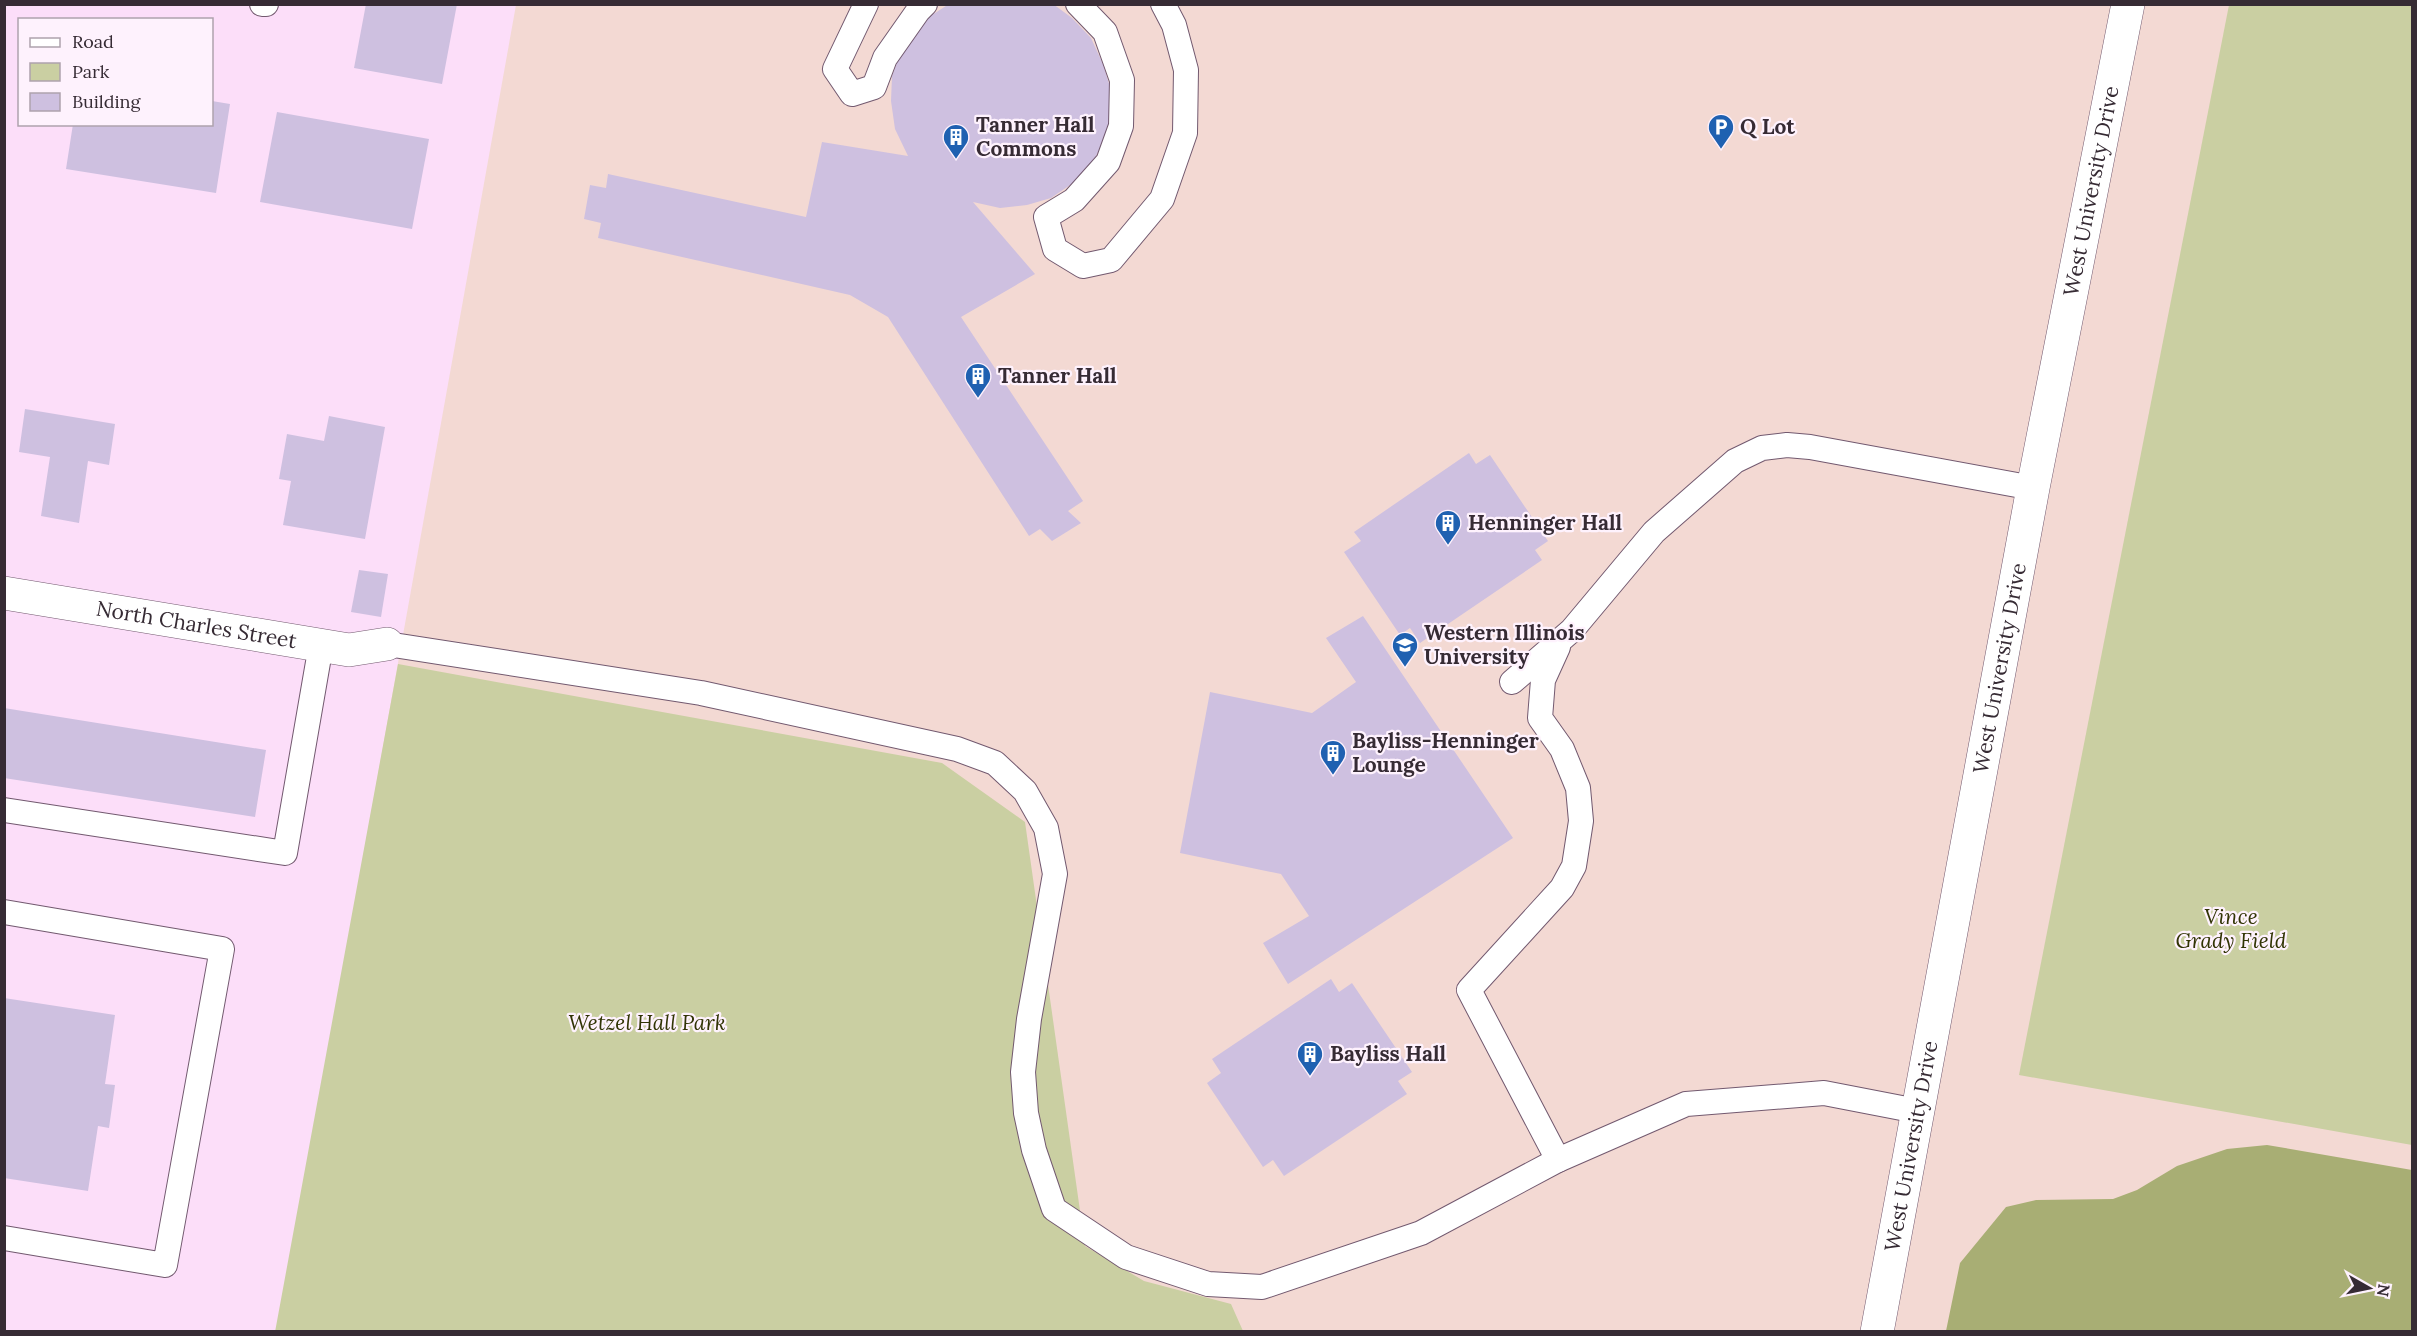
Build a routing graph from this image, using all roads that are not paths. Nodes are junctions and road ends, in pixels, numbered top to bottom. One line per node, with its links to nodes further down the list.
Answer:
1 (866, 4): 2 (lane)
2 (926, 4)
3 (1078, 4): 4 (lane)
4 (1163, 4)
5 (2128, 4): 6 (street, West University Drive)
6 (2033, 488): 8 (lane); 14 (street, West University Drive)
7 (4, 593): 10 (street, North Charles Street)
8 (1562, 637): 11 (lane); 15 (lane)
9 (387, 644): 10 (street, North Charles Street); 15 (lane)
10 (321, 645): 12 (lane)
11 (1512, 682)
12 (4, 810)
13 (4, 912): 16 (lane)
14 (1917, 1111): 15 (lane); 17 (street, West University Drive)
15 (1558, 1160)
16 (4, 1238)
17 (1876, 1332)

